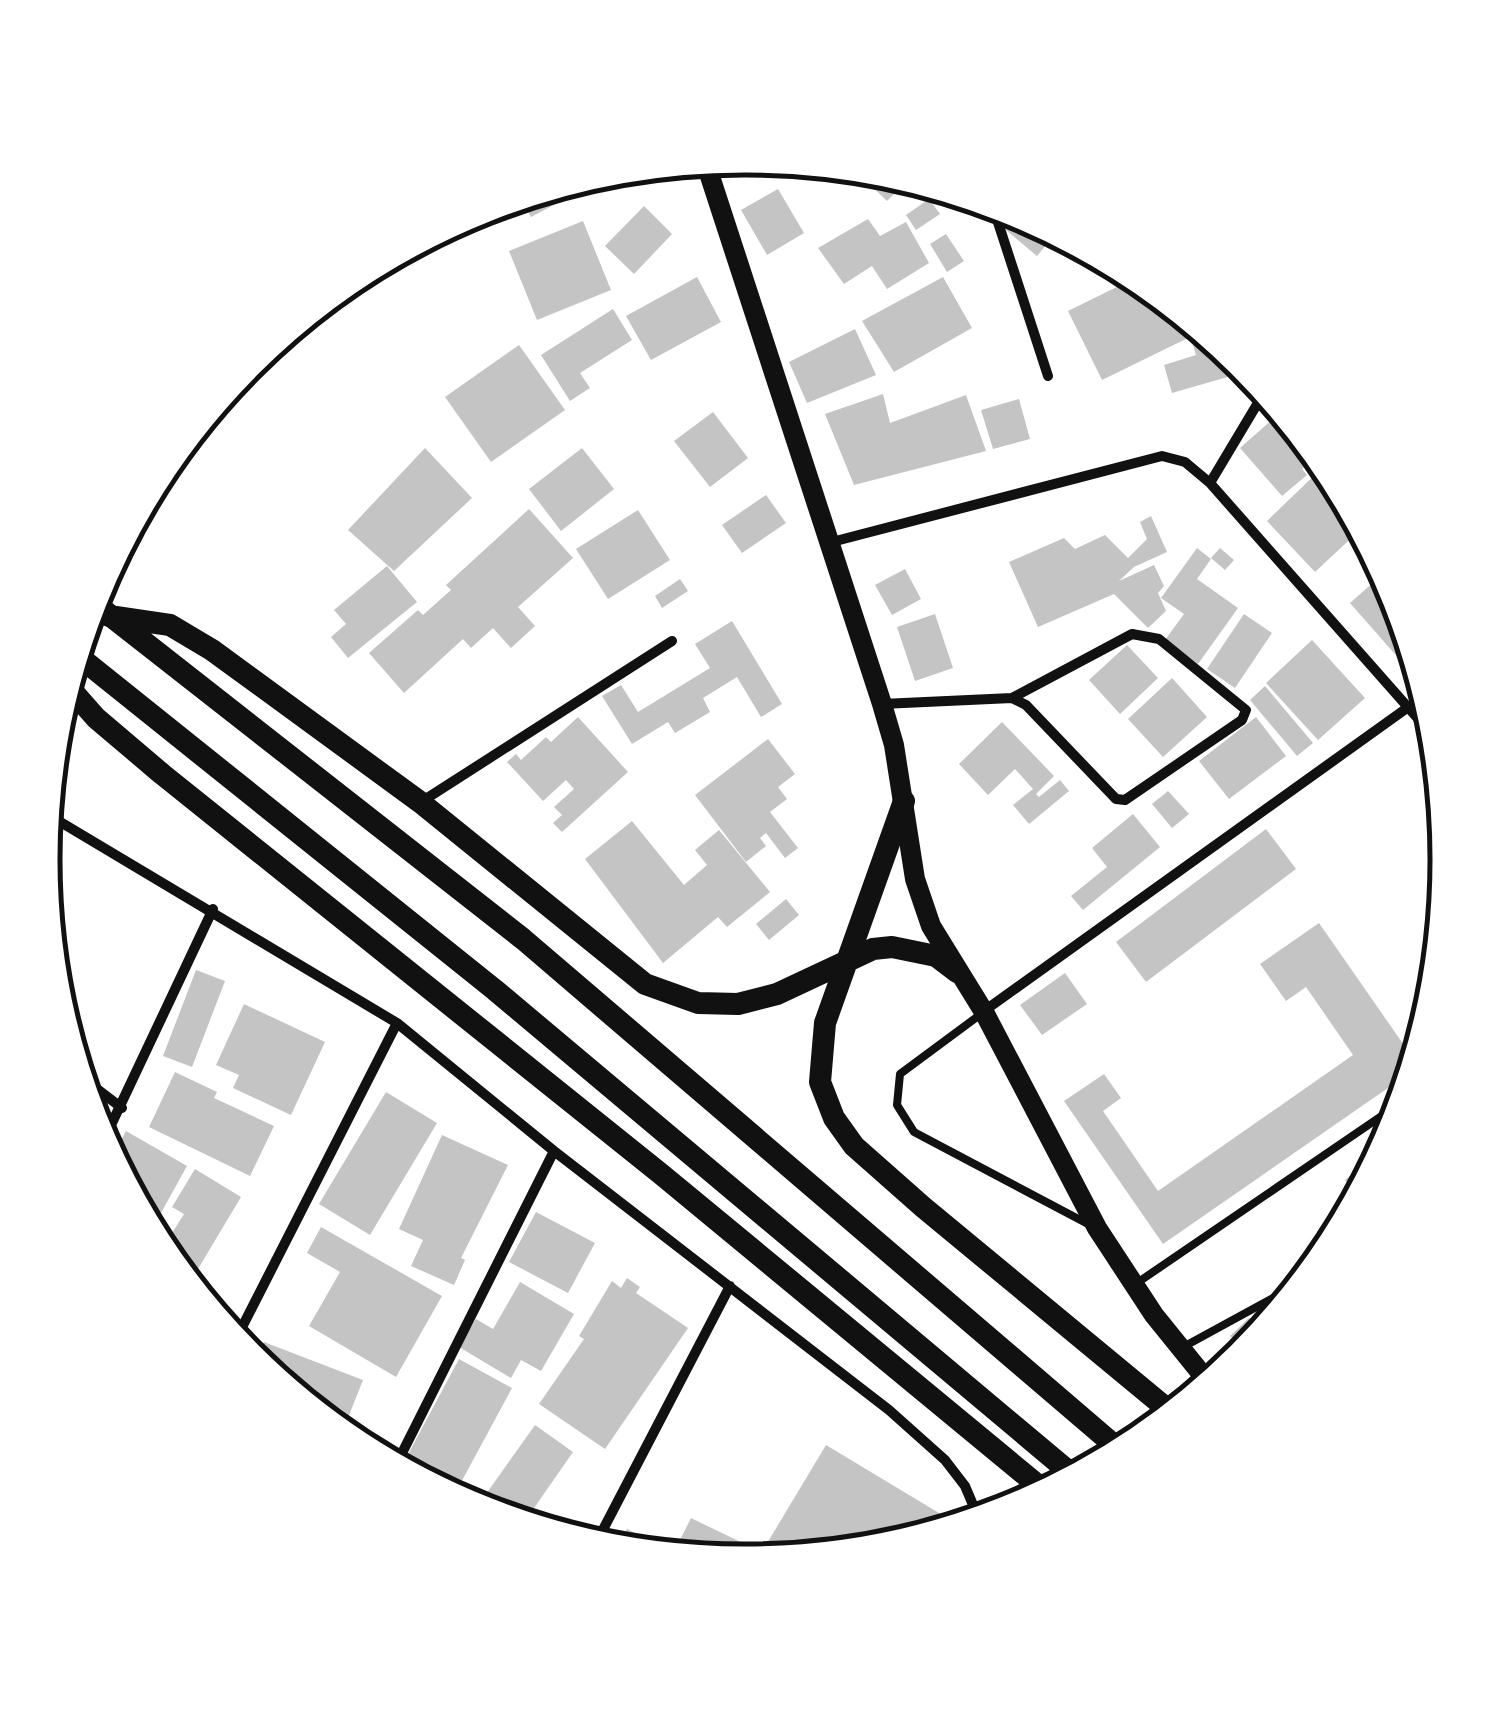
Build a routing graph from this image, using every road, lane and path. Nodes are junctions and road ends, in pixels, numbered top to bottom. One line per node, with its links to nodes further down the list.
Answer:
1 (711, 176): 6 (main road)
2 (998, 224): 3 (street)
3 (1048, 376)
4 (1257, 405): 5 (street)
5 (1210, 483): 6 (street); 14 (street)
6 (827, 544): 13 (main road)
7 (109, 605): 16 (main road)
8 (108, 609): 37 (main road)
9 (672, 641): 16 (street)
10 (88, 665): 39 (main road)
11 (79, 698): 40 (main road)
12 (1012, 698): 12 (street); 13 (street)
13 (882, 704): 17 (main road)
14 (1406, 708): 15 (street); 22 (street)
15 (1415, 717)
16 (420, 802): 20 (main road)
17 (904, 802): 20 (main road); 21 (main road)
18 (61, 822): 19 (street)
19 (212, 909): 23 (street); 25 (street)
20 (844, 962): 21 (main road); 36 (main road)
21 (957, 972): 22 (main road)
22 (984, 1012): 29 (main road); 29 (lane)
23 (397, 1022): 28 (street); 33 (street)
24 (100, 1092): 25 (street)
25 (122, 1108): 27 (street)
26 (1380, 1117): 30 (lane)
27 (113, 1124)
28 (554, 1151): 31 (street); 38 (street)
29 (1096, 1228): 30 (main road)
30 (1134, 1284): 34 (main road)
31 (730, 1286): 41 (street); 42 (street)
32 (1264, 1307): 34 (lane)
33 (244, 1326)
34 (1181, 1348): 35 (main road)
35 (1200, 1372)
36 (1161, 1404)
37 (1108, 1441)
38 (402, 1453)
39 (1063, 1466)
40 (1032, 1481)
41 (973, 1505)
42 (603, 1529)

